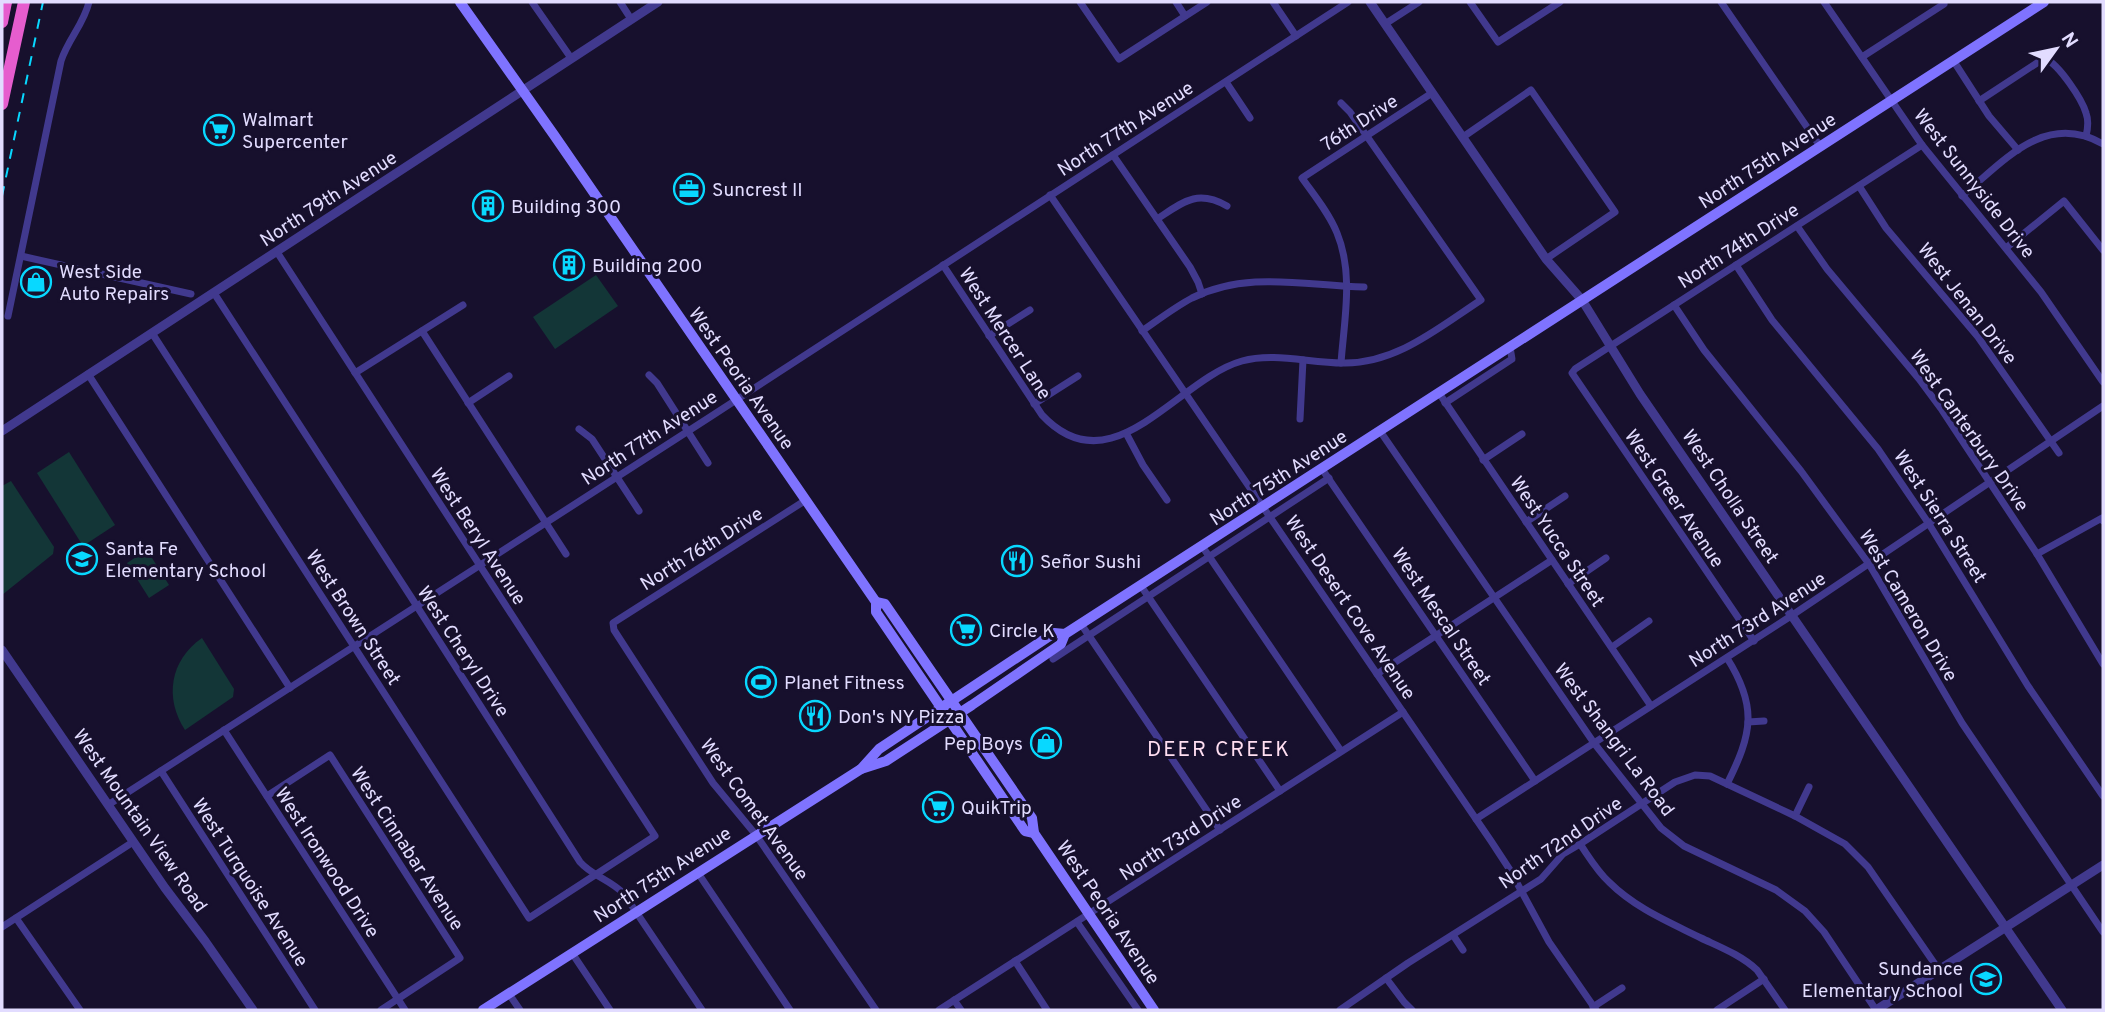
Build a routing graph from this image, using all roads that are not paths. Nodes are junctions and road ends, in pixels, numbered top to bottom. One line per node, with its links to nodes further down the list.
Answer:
1 (6, 2): 23 (highway)
2 (24, 2): 35 (highway)
3 (89, 2): 54 (street)
4 (460, 2): 30 (main road, West Peoria Avenue)
5 (532, 2): 27 (street)
6 (621, 2): 22 (street)
7 (658, 2): 22 (street, North 79th Avenue)
8 (1080, 2): 21 (street)
9 (1176, 2): 21 (street)
10 (1207, 2): 21 (street)
11 (1273, 2): 25 (street)
12 (1348, 2): 25 (street, North 77th Avenue)
13 (1370, 2): 24 (street, West Cholla Street)
14 (1419, 2): 24 (street)
15 (1471, 2): 16 (street)
16 (1560, 2)
17 (1721, 2): 42 (street)
18 (1824, 2): 26 (street, West Sunnyside Drive)
19 (2044, 2): 28 (main road, North 75th Avenue)
20 (1943, 3): 26 (street)
21 (1185, 16)
22 (632, 19): 27 (street, North 79th Avenue)
23 (2, 22)
24 (1385, 24): 31 (street, West Cholla Street)
25 (1296, 36): 29 (street, North 77th Avenue)
26 (1862, 57): 32 (street, West Sunnyside Drive)
27 (571, 58): 30 (street, North 79th Avenue)
28 (1953, 60): 32 (main road, North 75th Avenue); 33 (street)
29 (1226, 82): 36 (street); 44 (street, North 77th Avenue)
30 (522, 89): 53 (street, North 79th Avenue); 84 (main road, West Peoria Avenue)
31 (1432, 93): 38 (street, 76th Drive); 39 (street, West Cholla Street)
32 (1892, 101): 41 (street, West Sunnyside Drive); 42 (main road, North 75th Avenue)
33 (1979, 101): 37 (street); 43 (street)
34 (1341, 103): 38 (street)
35 (2, 104)
36 (1250, 118)
37 (2086, 135): 40 (street); 43 (street)
38 (1367, 136): 58 (street, 76th Drive); 74 (street)
39 (1463, 137): 55 (street, West Cholla Street); 55 (street)
40 (2103, 144)
41 (1922, 145): 45 (street, North 74th Drive); 47 (street, West Sunnyside Drive)
42 (1820, 146): 63 (main road, North 75th Avenue)
43 (2018, 150): 47 (street)
44 (1113, 155): 46 (street, North 77th Avenue); 49 (street)
45 (1859, 186): 50 (street, North 74th Drive); 95 (street, West Jenan Drive)
46 (1050, 195): 56 (street, North 77th Avenue); 69 (street, West Desert Cove Avenue)
47 (1962, 195): 51 (street, West Sunnyside Drive)
48 (1227, 206): 49 (street)
49 (1157, 219): 62 (street)
50 (1797, 226): 57 (street, North 74th Drive); 101 (street, West Canterbury Drive)
51 (2006, 248): 52 (street); 81 (street, West Sunnyside Drive)
52 (2103, 250)
53 (277, 252): 60 (street, North 79th Avenue); 75 (street, West Beryl Avenue)
54 (20, 256): 61 (street); 67 (street)
55 (1546, 259): 63 (street, West Cholla Street)
56 (943, 265): 71 (street, West Mercer Lane); 84 (street, North 77th Avenue)
57 (1736, 265): 65 (street, North 74th Drive); 111 (street, West Sierra Street)
58 (1347, 287): 59 (street); 62 (street); 74 (street)
59 (1364, 288)
60 (214, 293): 70 (street, North 79th Avenue); 125 (street, West Cheryl Drive)
61 (191, 294)
62 (1202, 294): 69 (street)
63 (1583, 300): 72 (street, West Cholla Street); 83 (main road, North 75th Avenue)
64 (463, 305): 68 (street)
65 (1674, 305): 72 (street, North 74th Drive); 118 (street, West Cameron Drive)
66 (1030, 310): 71 (street)
67 (8, 316)
68 (422, 331): 75 (street); 85 (street)
69 (1142, 331): 82 (street, West Desert Cove Avenue)
70 (152, 333): 77 (street, North 79th Avenue); 135 (street, West Brown Street)
71 (989, 336): 86 (street, West Mercer Lane)
72 (1611, 347): 76 (street, North 74th Drive); 126 (street, West Cholla Street)
73 (1303, 360): 74 (street); 82 (street); 88 (street)
74 (1341, 363)
75 (355, 373): 119 (street, West Beryl Avenue)
76 (1572, 373): 134 (street, West Greer Avenue)
77 (88, 374): 90 (street, North 79th Avenue); 143 (street)
78 (649, 375): 91 (street)
79 (509, 376): 85 (street)
80 (1078, 376): 86 (street)
81 (2103, 382)
82 (1186, 394): 93 (street); 105 (street, West Desert Cove Avenue)
83 (1442, 398): 92 (main road, North 75th Avenue); 97 (street, West Yucca Street)
84 (736, 400): 91 (street, North 77th Avenue); 103 (main road, West Peoria Avenue)
85 (468, 403): 110 (street)
86 (1034, 404): 93 (street, West Mercer Lane)
87 (2103, 406): 95 (street, North 73rd Avenue)
88 (1300, 419)
89 (579, 429): 100 (street)
90 (2, 431)
91 (688, 431): 98 (street); 100 (street, North 77th Avenue)
92 (1380, 431): 99 (main road, North 75th Avenue); 123 (street, West Shangri La Road)
93 (1126, 433): 104 (street)
94 (1522, 434): 97 (street)
95 (2051, 441): 96 (street); 101 (street, North 73rd Avenue)
96 (2059, 453)
97 (1483, 460): 109 (street, West Yucca Street)
98 (708, 463)
99 (1326, 473): 105 (main road, North 75th Avenue); 107 (street, North 75th Avenue); 132 (street, West Mescal Street)
100 (617, 477): 106 (street); 110 (street, North 77th Avenue)
101 (1989, 483): 111 (street, North 73rd Avenue); 114 (street, West Canterbury Drive)
102 (1564, 496): 109 (street)
103 (806, 500): 124 (main road, West Peoria Avenue); 128 (street, North 76th Drive)
104 (1167, 500)
105 (1264, 507): 107 (street, West Desert Cove Avenue); 112 (main road, North 75th Avenue)
106 (639, 511)
107 (1271, 517): 115 (street, North 75th Avenue); 142 (street, West Desert Cove Avenue)
108 (2103, 519): 114 (street)
109 (1527, 522): 117 (street, West Yucca Street)
110 (546, 523): 113 (street); 119 (street, North 77th Avenue)
111 (1929, 524): 118 (street, North 73rd Avenue); 162 (street, West Sierra Street)
112 (1202, 546): 115 (street); 121 (main road, North 75th Avenue)
113 (566, 554)
114 (2037, 554): 141 (street, West Canterbury Drive)
115 (1209, 557): 122 (street, North 75th Avenue); 154 (street)
116 (1606, 558): 120 (street)
117 (1552, 559): 120 (street, West Yucca Street); 123 (street)
118 (1869, 564): 126 (street, North 73rd Avenue); 177 (street, West Cameron Drive)
119 (480, 565): 125 (street, North 77th Avenue); 176 (street, West Beryl Avenue)
120 (1568, 584): 136 (street, West Yucca Street)
121 (1141, 586): 122 (street); 129 (main road, North 75th Avenue)
122 (1149, 597): 133 (street, North 75th Avenue); 160 (street)
123 (1494, 597): 132 (street); 153 (street, West Shangri La Road)
124 (876, 602): 144 (main road, West Peoria Avenue); 146 (main road, West Peoria Avenue)
125 (416, 606): 135 (street, North 77th Avenue); 176 (street, West Cheryl Drive)
126 (1791, 617): 134 (street, North 73rd Avenue); 184 (street, West Cholla Street)
127 (1649, 621): 136 (street)
128 (613, 623): 171 (street, West Comet Avenue)
129 (1081, 624): 130 (main road, North 75th Avenue); 133 (street)
130 (1065, 634): 131 (main road, North 75th Avenue); 138 (main road, North 75th Avenue)
131 (1051, 635): 138 (main road); 144 (main road, North 75th Avenue)
132 (1436, 635): 142 (street); 157 (street, West Mescal Street)
133 (1089, 636): 140 (street, North 75th Avenue); 169 (street)
134 (1754, 641): 139 (street, North 73rd Avenue)
135 (354, 646): 143 (street, North 77th Avenue); 176 (street, West Brown Street)
136 (1612, 647): 145 (street, West Yucca Street)
137 (2, 650): 165 (street, West Mountain View Road)
138 (1039, 658): 147 (main road, North 75th Avenue)
139 (1727, 658): 145 (street, North 73rd Avenue); 151 (street)
140 (1053, 659)
141 (2103, 664)
142 (1377, 674): 148 (street, West Desert Cove Avenue)
143 (290, 688): 152 (street, North 77th Avenue)
144 (953, 700): 146 (main road, North 75th Avenue); 147 (main road, West Peoria Avenue)
145 (1651, 706): 153 (street, North 73rd Avenue)
146 (941, 708): 149 (main road, West Peoria Avenue); 155 (main road, North 75th Avenue)
147 (961, 712): 149 (main road, North 75th Avenue); 163 (main road, West Peoria Avenue)
148 (1403, 712): 154 (street, North 73rd Drive); 168 (street, West Desert Cove Avenue)
149 (949, 720): 155 (main road, North 75th Avenue); 166 (main road, West Peoria Avenue)
150 (1764, 721): 151 (street)
151 (1748, 722): 158 (street)
152 (224, 730): 156 (street, North 77th Avenue); 161 (street, West Ironwood Drive)
153 (1594, 743): 157 (street, North 73rd Avenue); 164 (street, West Shangri La Road)
154 (1342, 751): 160 (street, North 73rd Drive)
155 (861, 769): 171 (main road, North 75th Avenue)
156 (161, 771): 165 (street, North 77th Avenue); 200 (street, West Turquoise Avenue)
157 (1535, 781): 168 (street, North 73rd Avenue)
158 (1727, 783): 164 (street, North 72nd Drive); 167 (street)
159 (1809, 787): 167 (street)
160 (1280, 791): 169 (street, North 73rd Drive)
161 (267, 796): 195 (street, West Ironwood Drive); 195 (street, West Cinnabar Avenue)
162 (2103, 796)
163 (1019, 798): 166 (main road); 170 (main road, West Peoria Avenue)
164 (1642, 804): 173 (street, North 72nd Drive); 218 (street, West Shangri La Road)
165 (108, 805): 172 (street, West Mountain View Road)
166 (1007, 806): 170 (main road, West Peoria Avenue)
167 (1795, 816): 190 (street)
168 (1476, 819): 178 (street, West Desert Cove Avenue)
169 (1220, 830): 180 (street, North 73rd Drive)
170 (1034, 833): 180 (main road, West Peoria Avenue)
171 (756, 835): 175 (main road, North 75th Avenue); 208 (street, West Comet Avenue)
172 (134, 842): 181 (street); 199 (street, West Mountain View Road)
173 (1580, 844): 178 (street, North 72nd Drive); 192 (street)
174 (2103, 865): 177 (street)
175 (698, 873): 179 (main road, North 75th Avenue); 207 (street)
176 (595, 875): 179 (street, West Cheryl Drive)
177 (2071, 886): 184 (street); 185 (street, West Cameron Drive)
178 (1521, 891): 186 (street, North 72nd Drive); 197 (street, West Desert Cove Avenue)
179 (635, 913): 188 (main road, North 75th Avenue); 206 (street, West Cheryl Drive)
180 (1089, 914): 182 (street, North 73rd Drive); 213 (main road, West Peoria Avenue)
181 (16, 918): 183 (street); 198 (street)
182 (1077, 922): 189 (street, North 73rd Drive); 212 (street, West Peoria Avenue)
183 (2, 927)
184 (2006, 927): 190 (street); 219 (street, West Cholla Street)
185 (2103, 932)
186 (1453, 935): 187 (street); 191 (street, North 72nd Drive)
187 (1463, 950)
188 (572, 953): 194 (main road, North 75th Avenue); 205 (street)
189 (1015, 961): 196 (street, North 73rd Drive); 211 (street)
190 (1939, 970): 218 (street)
191 (1386, 978): 214 (street, North 72nd Drive); 215 (street)
192 (1764, 979): 216 (street); 217 (street)
193 (1622, 988): 197 (street, West Desert Cove Avenue)
194 (509, 994): 203 (main road, North 75th Avenue); 204 (street)
195 (398, 999): 201 (street); 202 (street, West Ironwood Drive)
196 (954, 1000): 209 (street, North 73rd Drive); 210 (street)
197 (1594, 1009)
198 (80, 1010)
199 (253, 1010)
200 (315, 1010)
201 (381, 1010)
202 (405, 1010)
203 (483, 1010)
204 (520, 1010)
205 (610, 1010)
206 (702, 1010)
207 (790, 1010)
208 (876, 1010)
209 (939, 1010)
210 (961, 1010)
211 (1047, 1010)
212 (1138, 1010)
213 (1154, 1010)
214 (1340, 1010)
215 (1412, 1010)
216 (1717, 1010)
217 (1785, 1010)
218 (1876, 1010)
219 (2062, 1010)

